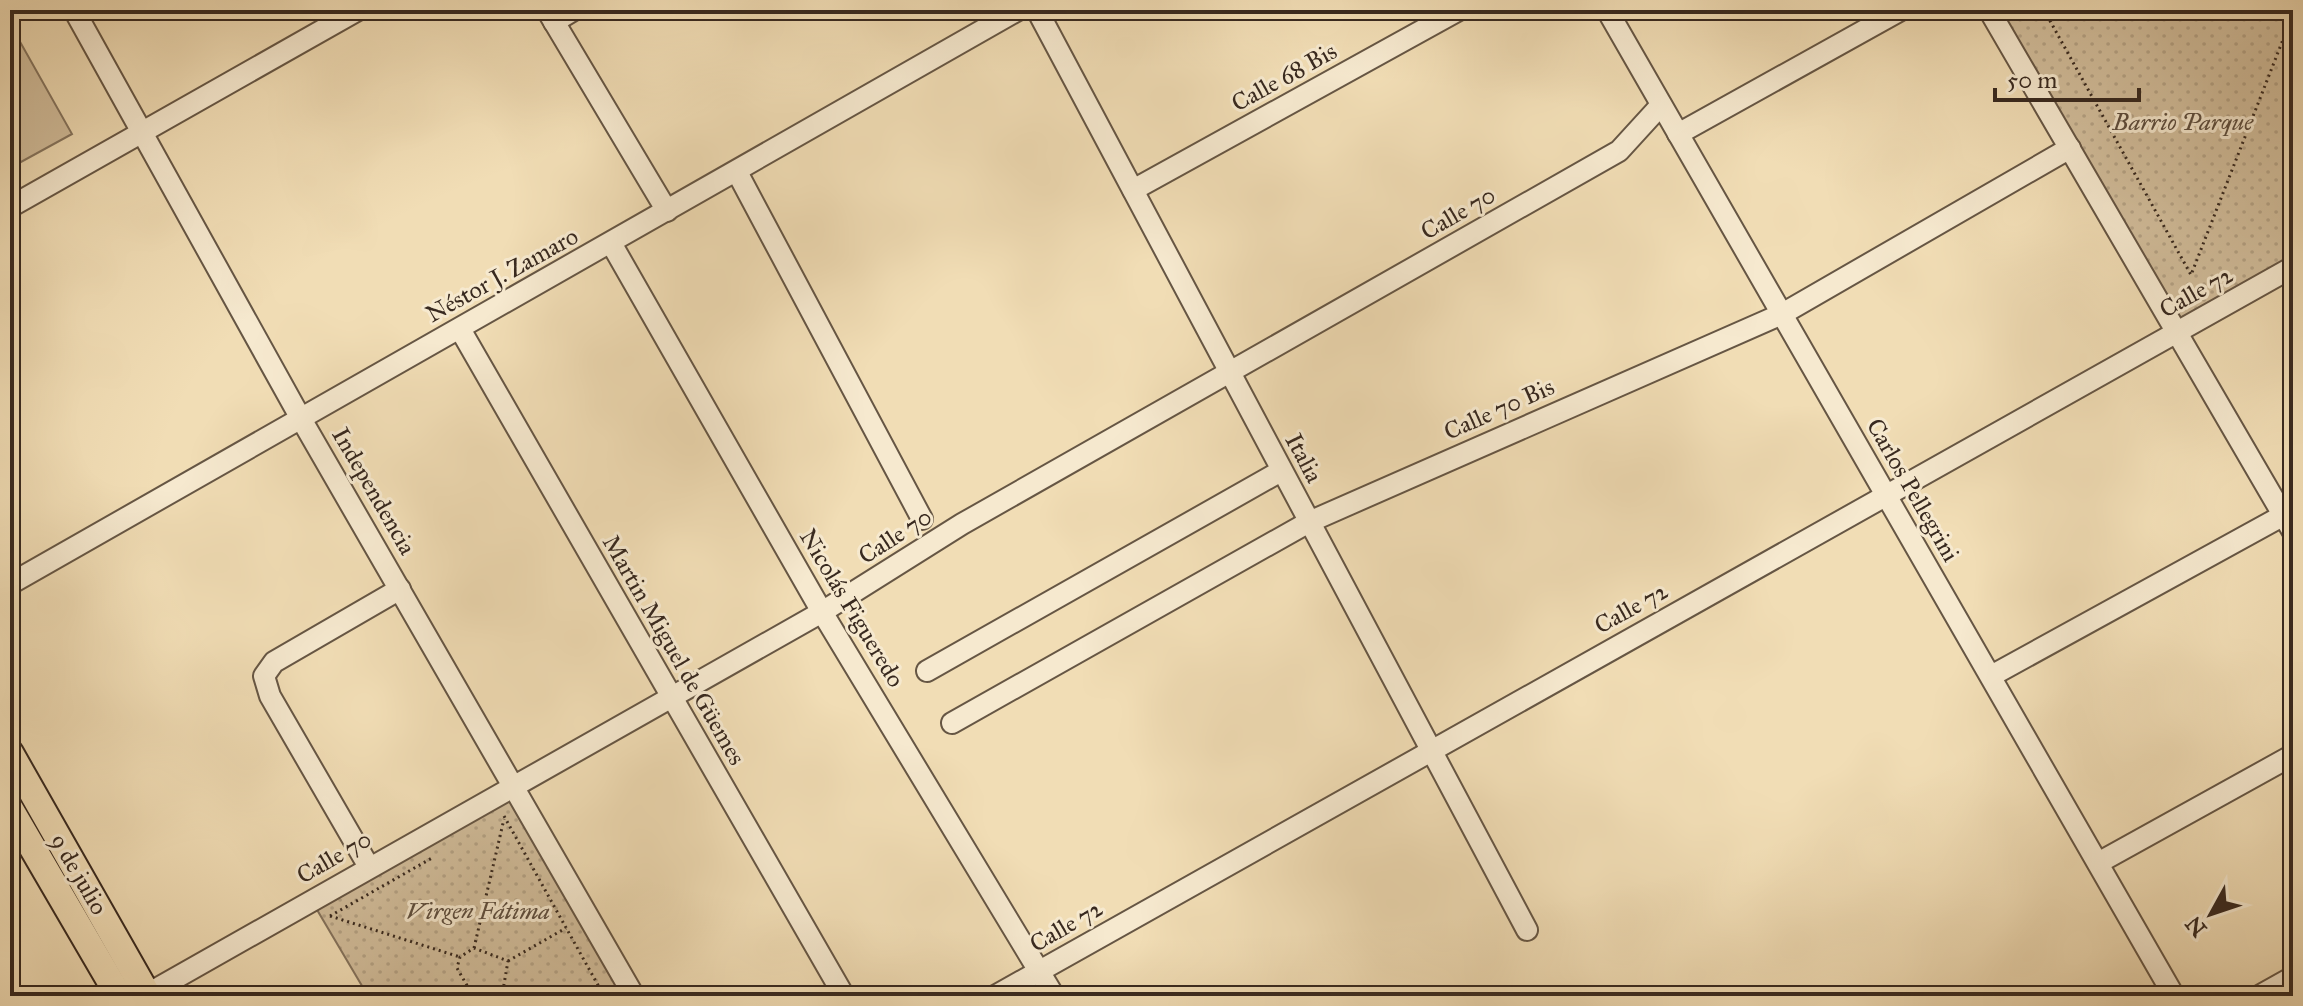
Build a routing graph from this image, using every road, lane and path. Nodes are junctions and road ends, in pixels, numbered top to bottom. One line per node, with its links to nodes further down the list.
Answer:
1 (74, 10): 15 (street, Independencia)
2 (358, 10): 15 (street)
3 (574, 10): 11 (street)
4 (1018, 10): 18 (street, Néstor J. Zamaro)
5 (1037, 10): 19 (street, Italia)
6 (1459, 10): 19 (street, Calle 68 Bis)
7 (1607, 10): 14 (street, Carlos Pellegrini)
8 (1901, 10): 16 (street)
9 (1989, 10): 17 (street)
10 (2044, 10): 12 (path)
11 (550, 16): 21 (street)
12 (2292, 18): 13 (path)
13 (2293, 33)
14 (1661, 105): 16 (street, Carlos Pellegrini); 27 (street, Calle 70)
15 (142, 133): 20 (street); 28 (street, Independencia)
16 (1678, 134): 24 (street, Carlos Pellegrini)
17 (2070, 148): 24 (street, Calle 70 Bis); 26 (street)
18 (737, 172): 21 (street, Néstor J. Zamaro); 31 (street)
19 (1133, 190): 27 (street, Italia)
20 (10, 207)
21 (667, 211): 22 (street, Néstor J. Zamaro)
22 (611, 243): 25 (street, Néstor J. Zamaro); 36 (street, Nicolás Figueredo)
23 (2293, 267): 26 (street, Calle 72)
24 (1782, 314): 30 (street, Carlos Pellegrini); 33 (street, Calle 70 Bis)
25 (460, 329): 28 (street, Néstor J. Zamaro); 39 (street, Martin Miguel de Güemes)
26 (2177, 332): 30 (street, Calle 72); 32 (street)
27 (1229, 373): 29 (street, Italia); 36 (street, Calle 70)
28 (300, 417): 34 (street, Néstor J. Zamaro); 35 (street, Independencia)
29 (1281, 471): 33 (street, Italia); 37 (street)
30 (1886, 495): 38 (street, Carlos Pellegrini); 41 (street, Calle 72)
31 (922, 519)
32 (2290, 519): 38 (street)
33 (1309, 522): 40 (street, Calle 70 Bis); 41 (street, Italia)
34 (10, 584)
35 (400, 589): 44 (street, Independencia); 50 (street)
36 (822, 612): 39 (street, Calle 70); 56 (street, Nicolás Figueredo)
37 (927, 671)
38 (1991, 676): 49 (street, Carlos Pellegrini)
39 (670, 696): 44 (street, Calle 70); 64 (street, Martin Miguel de Güemes)
40 (952, 723)
41 (1430, 749): 52 (street, Italia); 56 (street, Calle 72)
42 (10, 753): 58 (main road, 9 de julio)
43 (2293, 755): 49 (street)
44 (512, 787): 50 (street, Calle 70); 63 (street, Independencia)
45 (10, 809): 59 (main road, 9 de julio)
46 (504, 816): 47 (path); 51 (path); 53 (path)
47 (491, 824)
48 (437, 855): 54 (path)
49 (2098, 863): 67 (street, Carlos Pellegrini)
50 (369, 867): 58 (street, Calle 70)
51 (566, 928): 55 (path); 62 (path)
52 (1527, 930)
53 (474, 948): 54 (path); 55 (path)
54 (460, 957): 60 (path)
55 (508, 961): 61 (path)
56 (1040, 971): 65 (street, Calle 72); 66 (street, Nicolás Figueredo)
57 (2293, 977): 68 (street)
58 (146, 995)
59 (119, 996)
60 (473, 996)
61 (502, 996)
62 (604, 996)
63 (634, 996)
64 (844, 996)
65 (995, 996)
66 (1054, 996)
67 (2174, 996)
68 (2259, 996)

